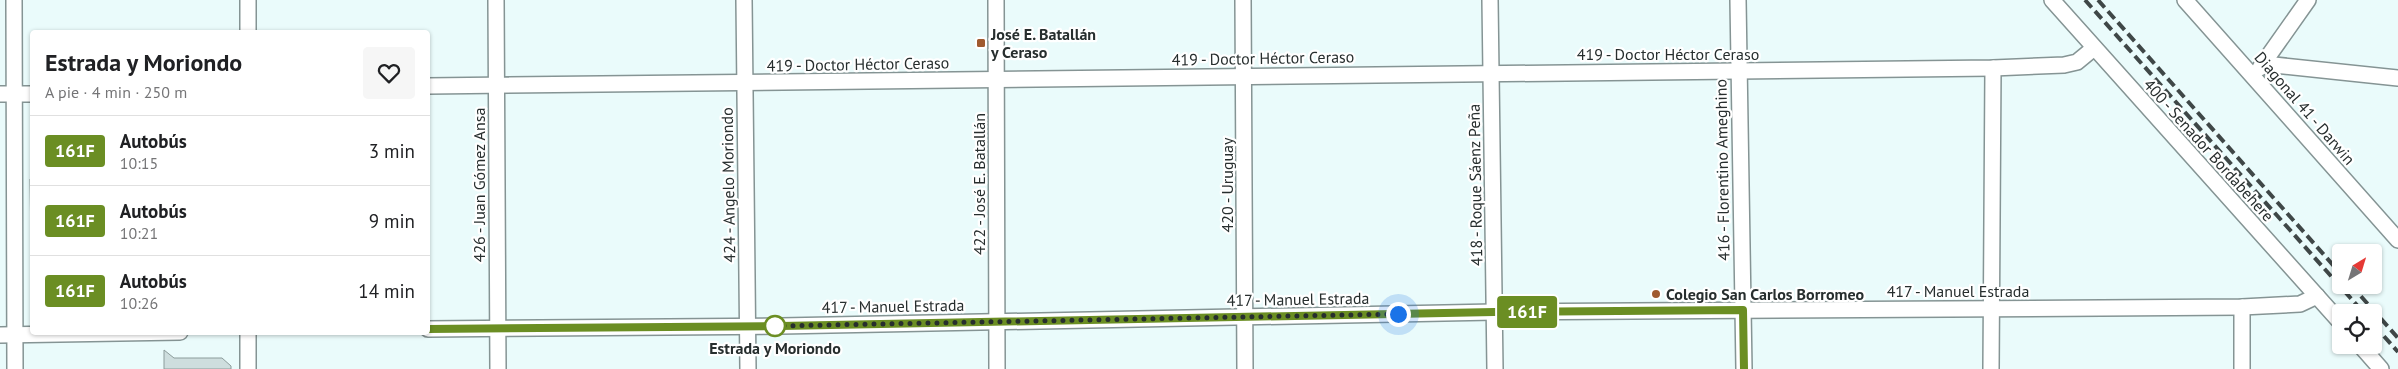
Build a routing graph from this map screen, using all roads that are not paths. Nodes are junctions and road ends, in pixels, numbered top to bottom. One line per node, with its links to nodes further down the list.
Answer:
1 (14, 0): 25 (street)
2 (248, 0): 12 (street)
3 (496, 0): 22 (street, 426 - Juan Gómez Ansa)
4 (744, 0): 23 (street, 424 - Angelo Moriondo)
5 (996, 0): 21 (street, 422 - José E. Batallán)
6 (1243, 0): 19 (street, 420 - Uruguay)
7 (1490, 0): 17 (street, 418 - Roque Sáenz Peña)
8 (1738, 0): 16 (street, 416 - Florentino Ameghino)
9 (2052, 0): 13 (street, 400 - Senador Bordabehere)
10 (2185, 0): 18 (street, Diagonal 41 - Darwin)
11 (2308, 0): 14 (street)
12 (248, 30)
13 (2094, 48): 15 (street, 419 - Doctor Héctor Ceraso); 28 (street, 400 - Senador Bordabehere)
14 (2265, 64): 18 (street); 20 (street)
15 (1993, 68): 16 (street, 419 - Doctor Héctor Ceraso); 30 (street)
16 (1738, 71): 17 (street, 419 - Doctor Héctor Ceraso); 31 (street, 416 - Florentino Ameghino)
17 (1491, 73): 19 (street, 419 - Doctor Héctor Ceraso); 32 (street, 418 - Roque Sáenz Peña)
18 (2253, 75): 27 (street, Diagonal 41 - Darwin)
19 (1244, 76): 21 (street, 419 - Doctor Héctor Ceraso); 34 (street, 420 - Uruguay)
20 (2398, 78)
21 (997, 79): 23 (street, 419 - Doctor Héctor Ceraso); 35 (street, 422 - José E. Batallán)
22 (496, 84): 23 (street, 419 - Doctor Héctor Ceraso); 24 (street, 419 - Doctor Héctor Ceraso); 37 (street, 426 - Juan Gómez Ansa)
23 (744, 84): 36 (street, 424 - Angelo Moriondo)
24 (430, 86)
25 (7, 94): 26 (street); 41 (street)
26 (30, 94)
27 (2398, 240)
28 (2317, 296): 29 (street, 417 - Manuel Estrada); 33 (street, 400 - Senador Bordabehere)
29 (2242, 307): 30 (street, 417 - Manuel Estrada); 52 (street)
30 (1991, 308): 31 (street, 417 - Manuel Estrada); 51 (street)
31 (1743, 310): 32 (street, 417 - Manuel Estrada); 50 (street, 416 - Florentino Ameghino)
32 (1494, 312): 34 (street, 417 - Manuel Estrada); 49 (street, 418 - Roque Sáenz Peña)
33 (2332, 314)
34 (1245, 318): 35 (street, 417 - Manuel Estrada); 48 (street, 420 - Uruguay)
35 (997, 321): 36 (street, 417 - Manuel Estrada); 47 (street, 422 - José E. Batallán)
36 (748, 325): 37 (street, 417 - Manuel Estrada); 46 (street, 424 - Angelo Moriondo)
37 (497, 328): 38 (street, 417 - Manuel Estrada); 45 (street, 426 - Juan Gómez Ansa)
38 (430, 329)
39 (50, 335): 41 (street)
40 (248, 335): 44 (street)
41 (7, 336): 43 (street)
42 (2368, 354): 53 (street)
43 (15, 369)
44 (248, 369)
45 (498, 369)
46 (748, 369)
47 (997, 369)
48 (1245, 369)
49 (1494, 369)
50 (1744, 369)
51 (1991, 369)
52 (2242, 369)
53 (2381, 369)

